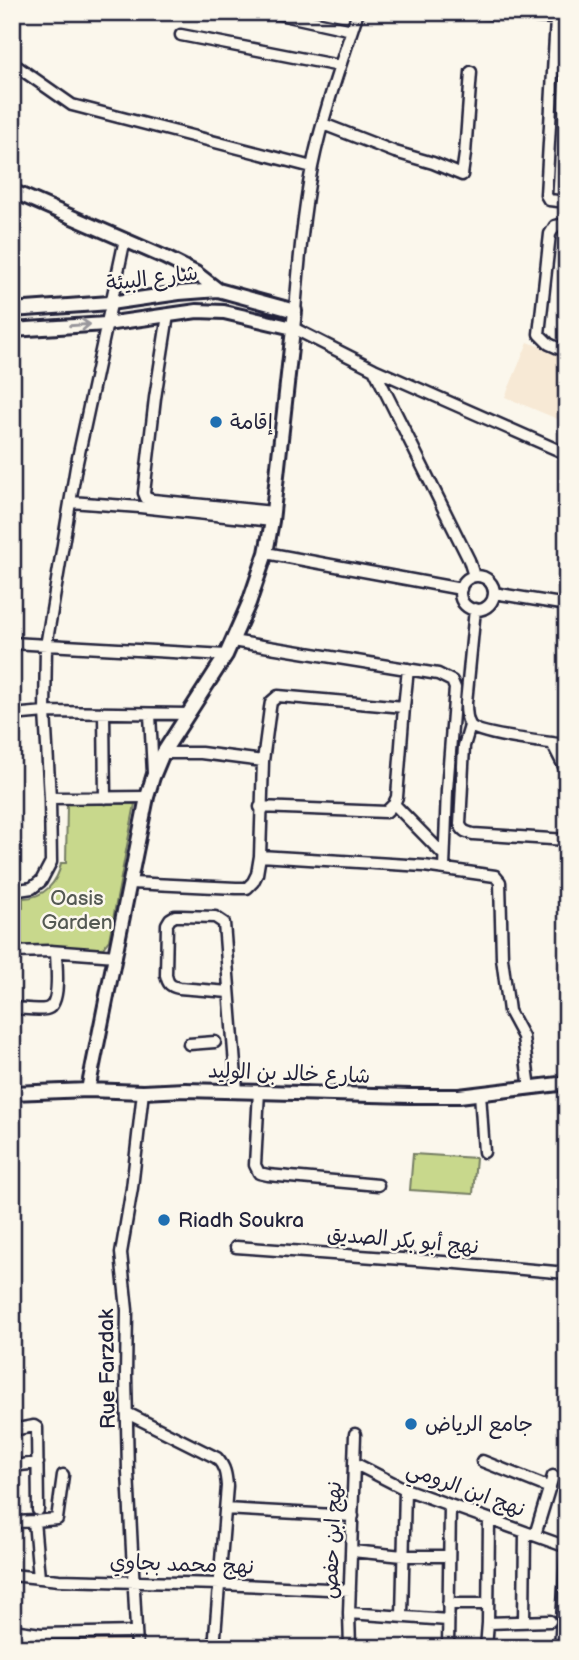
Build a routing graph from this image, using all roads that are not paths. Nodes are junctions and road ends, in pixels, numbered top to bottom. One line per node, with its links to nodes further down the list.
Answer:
1 (270, 12): 5 (street)
2 (358, 12): 5 (street)
3 (472, 12): 4 (street)
4 (561, 19): 13 (street)
5 (352, 30): 8 (street)
6 (181, 35): 8 (street)
7 (12, 63): 11 (street)
8 (340, 66): 10 (street)
9 (471, 72): 10 (street)
10 (323, 124): 11 (street)
11 (312, 167): 19 (street)
12 (12, 191): 15 (street)
13 (567, 202)
14 (567, 224): 24 (street)
15 (125, 239): 16 (street); 17 (street)
16 (218, 290): 17 (street, شارع البيئة); 19 (street, شارع البيئة)
17 (110, 303): 18 (street, شارع البيئة); 21 (street)
18 (12, 310)
19 (295, 311): 22 (street)
20 (168, 315): 21 (street, شارع البيئة); 22 (street, شارع البيئة); 28 (street)
21 (106, 324): 23 (street, شارع البيئة, one-way to 21); 27 (street)
22 (293, 328): 25 (street); 28 (street)
23 (12, 330)
24 (567, 352)
25 (374, 369): 26 (street); 30 (street)
26 (567, 454)
27 (70, 502): 28 (street); 37 (street)
28 (272, 517): 29 (street)
29 (266, 553): 31 (street); 35 (street)
30 (474, 576): 31 (street); 32 (street)
31 (461, 589): 34 (street)
32 (494, 593): 33 (street); 34 (street)
33 (567, 605)
34 (475, 609): 46 (street)
35 (232, 641): 38 (street); 39 (street)
36 (12, 643): 37 (street)
37 (46, 646): 38 (street); 41 (street)
38 (226, 655): 44 (street)
39 (408, 669): 40 (street); 59 (street)
40 (404, 707): 50 (street); 56 (street)
41 (45, 712): 42 (street); 45 (street); 54 (street)
42 (104, 713): 43 (street); 55 (street)
43 (150, 714): 44 (street); 52 (street)
44 (189, 714): 49 (street)
45 (12, 715)
46 (470, 726): 47 (street); 58 (street)
47 (552, 743): 48 (street); 51 (street)
48 (567, 745)
49 (163, 753): 50 (street); 52 (street)
50 (263, 761): 57 (street)
51 (567, 772)
52 (153, 777): 53 (street)
53 (147, 797): 55 (street); 62 (street)
54 (50, 798): 55 (street); 63 (street)
55 (105, 798)
56 (394, 804): 57 (street); 59 (street)
57 (260, 807): 60 (street)
58 (567, 840)
59 (444, 855): 61 (street)
60 (260, 856): 61 (street); 62 (street)
61 (444, 868): 72 (street)
62 (131, 883): 66 (street)
63 (12, 891)
64 (56, 951): 65 (street); 66 (street); 68 (street)
65 (12, 952)
66 (116, 956): 73 (street)
67 (229, 992): 67 (street); 74 (street)
68 (12, 1008)
69 (215, 1042): 70 (street)
70 (189, 1044)
71 (566, 1083): 72 (street, شارع خالد بن الوليد)
72 (530, 1088): 78 (street, شارع خالد بن الوليد)
73 (88, 1090): 76 (street, شارع خالد بن الوليد); 77 (street, شارع خالد بن الوليد)
74 (237, 1091): 75 (street, شارع خالد بن الوليد); 76 (street, شارع خالد بن الوليد)
75 (259, 1091): 78 (street, شارع خالد بن الوليد); 80 (street)
76 (143, 1092): 83 (street, Rue Farzdak)
77 (12, 1093)
78 (480, 1093): 79 (street)
79 (484, 1152)
80 (378, 1185)
81 (236, 1247): 82 (street, نهج أبو بكر الصديق)
82 (567, 1273)
83 (127, 1413): 95 (street); 108 (street, Rue Farzdak)
84 (12, 1430): 87 (street)
85 (355, 1434): 88 (street, نهج ابن حفص)
86 (482, 1461): 92 (street)
87 (38, 1463): 89 (street); 96 (street)
88 (354, 1463): 93 (street, نهج ابن الرومي); 97 (street, نهج ابن حفص)
89 (12, 1466)
90 (62, 1475): 99 (street)
91 (553, 1476): 92 (street)
92 (550, 1488): 101 (street)
93 (405, 1489): 94 (street, نهج ابن الرومي); 104 (street)
94 (450, 1506): 98 (street, نهج ابن الرومي); 105 (street)
95 (225, 1509): 97 (street); 109 (street)
96 (38, 1510)
97 (353, 1516): 103 (street, نهج ابن حفص)
98 (489, 1520): 101 (street, نهج ابن الرومي); 113 (street)
99 (34, 1521): 100 (street); 107 (street)
100 (17, 1522)
101 (530, 1533): 102 (street, نهج ابن الرومي); 117 (street)
102 (567, 1547): 111 (street)
103 (352, 1551): 104 (street); 110 (street, نهج ابن حفص)
104 (404, 1556): 105 (street); 115 (street)
105 (449, 1556): 112 (street)
106 (12, 1576): 107 (street, نهج محمد بجاوي)
107 (39, 1578): 108 (street, نهج محمد بجاوي)
108 (134, 1582): 109 (street, نهج محمد بجاوي); 121 (street, Rue Farzdak)
109 (220, 1584): 110 (street, نهج محمد بجاوي); 122 (street)
110 (350, 1590): 114 (street, نهج ابن حفص)
111 (565, 1598): 128 (street)
112 (449, 1604): 113 (street); 116 (street)
113 (488, 1604): 119 (street)
114 (349, 1613): 115 (street); 125 (street, نهج ابن حفص)
115 (402, 1616): 116 (street)
116 (448, 1620): 126 (street)
117 (524, 1621): 118 (street); 119 (street)
118 (550, 1621)
119 (488, 1623): 127 (street)
120 (12, 1630): 121 (street)
121 (136, 1632): 123 (street, Rue Farzdak)
122 (214, 1647): 124 (street)
123 (137, 1648)
124 (243, 1648)
125 (350, 1648)
126 (448, 1648)
127 (486, 1648)
128 (560, 1648)

